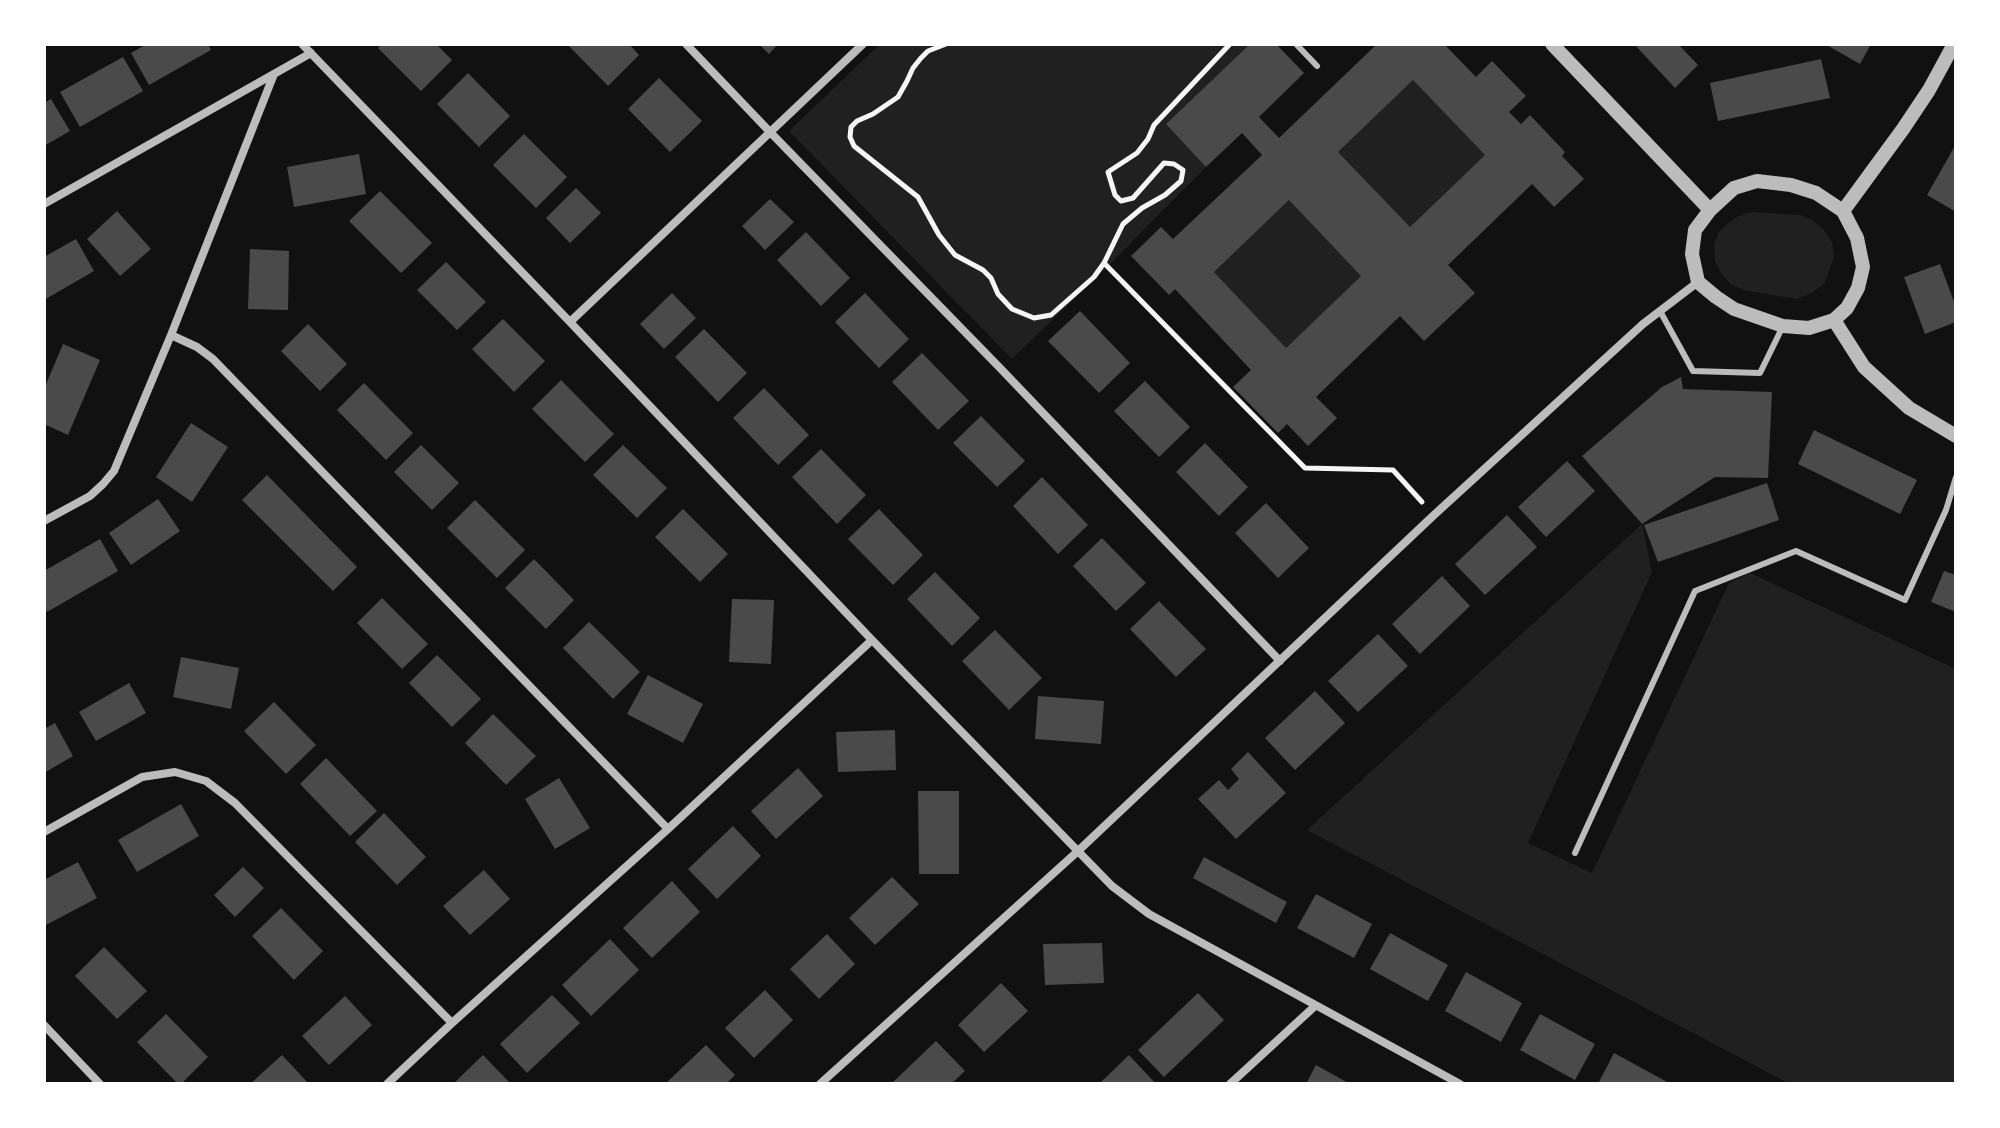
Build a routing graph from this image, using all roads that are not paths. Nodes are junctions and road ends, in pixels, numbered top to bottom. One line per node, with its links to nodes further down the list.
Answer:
1 (302, 44): 7 (street)
2 (686, 44): 10 (street)
3 (863, 44): 10 (street)
4 (1296, 44): 8 (lane)
5 (1552, 44): 12 (street)
6 (1954, 44): 13 (street)
7 (311, 53): 9 (street); 17 (street)
8 (1317, 66)
9 (274, 74): 11 (street); 19 (street)
10 (770, 132): 17 (street); 24 (street)
11 (44, 204)
12 (1710, 210): 13 (street); 14 (street)
13 (1843, 211): 16 (street)
14 (1698, 282): 15 (street); 18 (street)
15 (1660, 311): 18 (lane); 24 (street)
16 (1834, 320): 18 (street); 20 (street)
17 (570, 322): 23 (street)
18 (1783, 326)
19 (171, 335): 22 (street); 25 (street)
20 (1956, 436)
21 (1956, 477): 28 (lane)
22 (44, 521)
23 (872, 640): 25 (street); 27 (street)
24 (1280, 661): 27 (street)
25 (668, 829): 30 (street)
26 (44, 832): 30 (street)
27 (1077, 852): 29 (street); 34 (street)
28 (1575, 853)
29 (1315, 1006): 35 (street); 36 (street)
30 (452, 1023): 33 (street)
31 (44, 1025): 32 (street)
32 (100, 1084)
33 (387, 1084)
34 (820, 1084)
35 (1230, 1084)
36 (1460, 1084)

